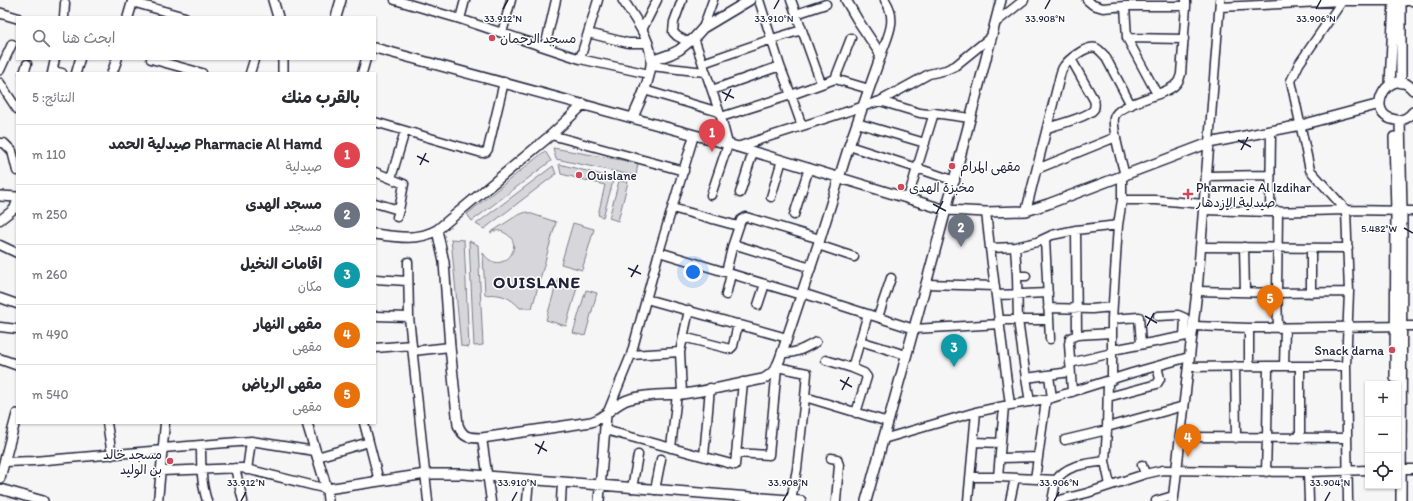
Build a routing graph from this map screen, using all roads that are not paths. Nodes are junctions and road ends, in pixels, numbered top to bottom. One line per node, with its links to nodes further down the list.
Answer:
1 (274, 0): 38 (street)
2 (341, 0): 39 (street)
3 (395, 0): 26 (street)
4 (465, 0): 41 (street)
5 (511, 0): 46 (street)
6 (555, 0): 56 (street)
7 (598, 0): 47 (street)
8 (657, 0): 44 (street)
9 (682, 0): 53 (street)
10 (713, 0): 43 (street)
11 (750, 0): 43 (street)
12 (759, 0): 51 (street)
13 (790, 0): 34 (street)
14 (846, 0): 58 (street)
15 (885, 0): 58 (street)
16 (1001, 0): 42 (street)
17 (1024, 0): 42 (street)
18 (1087, 0): 31 (street)
19 (132, 1): 33 (street); 36 (street)
20 (1343, 1): 21 (street); 24 (street); 109 (street)
21 (1397, 1): 22 (street); 86 (street); 88 (street)
22 (1413, 1)
23 (627, 2): 44 (street)
24 (1310, 2): 30 (street)
25 (65, 3): 35 (street)
26 (418, 3): 41 (street)
27 (1153, 3): 28 (street); 31 (street)
28 (1186, 3): 52 (street)
29 (826, 4): 34 (street)
30 (1220, 4): 119 (street)
31 (1124, 6): 50 (street)
32 (0, 13): 40 (street)
33 (164, 14): 37 (street)
34 (796, 14): 45 (street)
35 (64, 16)
36 (128, 16)
37 (178, 16)
38 (278, 16)
39 (336, 16)
40 (16, 18)
41 (460, 19): 46 (street)
42 (995, 23): 48 (street)
43 (704, 28): 53 (street)
44 (642, 30): 54 (street)
45 (802, 30): 51 (street); 85 (street)
46 (502, 33): 56 (street)
47 (588, 34): 54 (street); 59 (street)
48 (992, 36): 95 (street); 105 (street)
49 (851, 38): 83 (street)
50 (1127, 38): 52 (street); 93 (street)
51 (772, 39): 69 (street); 71 (street)
52 (1184, 39): 93 (street)
53 (691, 40): 69 (street); 72 (street)
54 (647, 43): 72 (street)
55 (12, 44): 73 (street)
56 (545, 47): 59 (street)
57 (376, 48): 84 (street)
58 (881, 55): 89 (street)
59 (580, 58): 72 (street)
60 (1071, 59): 99 (street); 111 (street); 111 (street)
61 (55, 60): 75 (street)
62 (80, 60): 76 (street)
63 (116, 60): 77 (street)
64 (158, 60): 68 (street)
65 (254, 60): 79 (street)
66 (283, 60): 80 (street)
67 (366, 60): 81 (street)
68 (180, 63): 78 (street)
69 (703, 63): 82 (street)
70 (27, 64): 74 (street)
71 (780, 66): 91 (street); 94 (street)
72 (650, 67): 82 (street); 90 (street)
73 (0, 70)
74 (24, 72)
75 (52, 72)
76 (76, 72)
77 (112, 72)
78 (200, 72)
79 (250, 72)
80 (283, 72)
81 (362, 72)
82 (705, 72): 91 (street)
83 (835, 79): 85 (street); 89 (street)
84 (504, 82): 97 (street); 112 (street)
85 (821, 83): 94 (street)
86 (1401, 83): 88 (street); 92 (street)
87 (0, 84): 96 (street)
88 (1390, 85): 98 (street)
89 (869, 89): 100 (street)
90 (644, 90): 103 (street); 104 (street)
91 (712, 90): 103 (street)
92 (1413, 90)
93 (1157, 94): 99 (street)
94 (791, 95): 103 (street); 110 (street)
95 (880, 101): 100 (street); 101 (street)
96 (16, 102)
97 (584, 104): 104 (street); 114 (street)
98 (1380, 104): 106 (street); 109 (street)
99 (1131, 105): 116 (street)
100 (862, 107): 108 (street); 110 (street)
101 (934, 112): 105 (street); 118 (street)
102 (1413, 112): 106 (street)
103 (720, 115): 120 (street)
104 (633, 118): 115 (street)
105 (970, 118): 136 (street)
106 (1397, 120): 153 (street)
107 (376, 122): 112 (street)
108 (857, 122): 118 (street); 121 (street)
109 (1301, 125): 113 (street); 149 (street)
110 (802, 126): 122 (street)
111 (1048, 128): 128 (street)
112 (405, 130): 135 (street)
113 (1271, 132): 119 (street); 131 (street)
114 (551, 135): 129 (street); 159 (street)
115 (694, 135): 120 (street); 129 (street)
116 (1116, 137): 128 (street); 132 (street)
117 (0, 143): 125 (street)
118 (925, 143): 127 (street)
119 (1209, 143): 132 (street); 133 (street)
120 (728, 144): 122 (street); 138 (street)
121 (849, 146): 127 (street); 134 (street)
122 (738, 147): 123 (street)
123 (753, 152): 124 (street); 137 (street)
124 (782, 160): 126 (street); 141 (street)
125 (16, 167)
126 (809, 168): 134 (street); 155 (street)
127 (917, 168): 136 (street); 142 (street)
128 (1037, 168): 151 (street)
129 (684, 171): 147 (street)
130 (376, 172): 135 (street)
131 (1270, 175): 133 (street); 152 (street)
132 (1123, 176): 143 (street); 151 (street)
133 (1207, 176): 146 (street)
134 (839, 177): 142 (street); 163 (street)
135 (392, 178): 144 (street)
136 (955, 181): 148 (street)
137 (740, 193)
138 (711, 195)
139 (0, 196): 140 (street)
140 (16, 197)
141 (770, 197)
142 (908, 198): 148 (street)
143 (1122, 200): 146 (street); 157 (street)
144 (376, 203)
145 (16, 207): 156 (street)
146 (1204, 207): 152 (street); 167 (street)
147 (672, 208): 158 (street); 173 (street)
148 (946, 210): 154 (street); 185 (street)
149 (1346, 210): 152 (street); 153 (street); 172 (street)
150 (1413, 210): 153 (street)
151 (1026, 211): 154 (street)
152 (1274, 211): 169 (street)
153 (1399, 211): 215 (street)
154 (986, 212): 170 (street)
155 (794, 215)
156 (0, 220)
157 (1118, 225): 160 (street); 202 (street)
158 (738, 226): 163 (street); 164 (street)
159 (437, 230): 161 (street); 232 (street)
160 (1076, 230): 162 (street); 203 (street)
161 (376, 234)
162 (1045, 239): 166 (street); 191 (street)
163 (819, 242): 175 (street); 177 (street)
164 (734, 244): 177 (street); 178 (street)
165 (0, 245): 174 (street)
166 (1015, 247): 170 (street); 179 (street)
167 (1201, 247): 168 (street); 187 (street)
168 (1244, 247): 169 (street); 188 (street)
169 (1278, 247): 171 (street); 192 (street)
170 (990, 248): 186 (street)
171 (1310, 248): 172 (street); 193 (street)
172 (1348, 248): 189 (street)
173 (659, 252): 178 (street); 198 (street)
174 (16, 253)
175 (854, 257)
176 (408, 262): 183 (street)
177 (811, 268): 194 (street)
178 (729, 273): 184 (street); 195 (street)
179 (1017, 276): 180 (street); 190 (street)
180 (1026, 276)
181 (891, 278): 209 (street)
182 (376, 279): 183 (street)
183 (408, 281): 208 (street)
184 (765, 284): 194 (street); 200 (street)
185 (926, 284): 186 (street); 222 (street)
186 (995, 286): 196 (street)
187 (1197, 291): 188 (street); 223 (street)
188 (1245, 292): 192 (street)
189 (1349, 292): 193 (street); 218 (street)
190 (1018, 293): 191 (street); 196 (street); 210 (street)
191 (1048, 293): 201 (street)
192 (1277, 293): 193 (street); 220 (street)
193 (1311, 293)
194 (802, 294): 205 (street); 227 (street)
195 (726, 295)
196 (996, 295): 213 (street)
197 (0, 298): 199 (street)
198 (646, 299): 204 (street); 238 (street)
199 (16, 304)
200 (758, 305)
201 (1048, 308): 203 (street); 211 (street)
202 (1112, 308): 203 (street); 212 (street)
203 (1078, 309): 225 (street)
204 (689, 310): 214 (street); 226 (street)
205 (868, 314): 209 (street); 229 (street)
206 (376, 316): 208 (street)
207 (1158, 316): 223 (street)
208 (409, 317): 234 (street)
209 (878, 317): 222 (street)
210 (1018, 320): 211 (street); 213 (street); 256 (street)
211 (1048, 320): 228 (street)
212 (1112, 320): 224 (street); 231 (street)
213 (1000, 322): 222 (street); 267 (street)
214 (738, 324): 226 (street); 227 (street)
215 (1399, 326): 216 (street); 218 (street); 258 (street); 296 (street)
216 (1413, 326)
217 (0, 327): 221 (street)
218 (1348, 327): 220 (street); 251 (street)
219 (1249, 328): 220 (street); 223 (street); 247 (street)
220 (1281, 328): 249 (street)
221 (16, 329)
222 (914, 329): 239 (street)
223 (1190, 332): 231 (street); 242 (street)
224 (1112, 333): 225 (street); 235 (street)
225 (1077, 336): 243 (street)
226 (683, 337): 236 (street)
227 (787, 338): 237 (street)
228 (1050, 339)
229 (860, 341): 239 (street); 253 (street)
230 (816, 342): 237 (street)
231 (1141, 344): 235 (street)
232 (450, 347): 234 (street); 281 (street)
233 (376, 348): 234 (street)
234 (413, 348): 319 (street)
235 (1112, 351): 243 (street); 257 (street)
236 (680, 352): 238 (street); 262 (street)
237 (782, 353): 252 (street)
238 (631, 354): 271 (street)
239 (906, 355): 273 (street)
240 (0, 359): 244 (street)
241 (826, 360): 253 (street)
242 (1189, 362): 245 (street); 246 (street); 268 (street)
243 (1070, 363): 254 (street)
244 (16, 365)
245 (1158, 366): 257 (street); 264 (street)
246 (1235, 366): 247 (street); 282 (street)
247 (1249, 366): 248 (street)
248 (1268, 366): 249 (street); 283 (street)
249 (1284, 366): 250 (street)
250 (1300, 366): 251 (street); 284 (street)
251 (1346, 366): 285 (street)
252 (777, 367): 259 (street); 263 (street); 295 (street)
253 (852, 368): 270 (street)
254 (1070, 372): 255 (street); 261 (street)
255 (1049, 376): 256 (street); 265 (street)
256 (1026, 378): 266 (street)
257 (1110, 380): 261 (street); 264 (street)
258 (1395, 381)
259 (743, 382): 260 (street); 295 (street)
260 (710, 388): 262 (street); 300 (street)
261 (1072, 392): 265 (street)
262 (680, 394): 271 (street); 293 (street)
263 (805, 397): 270 (street); 351 (street)
264 (1108, 398): 278 (street)
265 (1049, 399): 266 (street); 301 (street)
266 (1030, 402): 267 (street)
267 (1007, 405): 269 (street); 291 (street)
268 (1184, 406): 278 (street); 280 (street)
269 (976, 412): 286 (street); 290 (street)
270 (856, 413): 273 (street)
271 (606, 414): 279 (street); 281 (street)
272 (16, 418): 306 (street)
273 (888, 422): 286 (street)
274 (107, 424): 298 (street)
275 (165, 424): 294 (street)
276 (307, 424): 297 (street)
277 (364, 424): 289 (street)
278 (1107, 428): 288 (street); 305 (street)
279 (605, 430): 293 (street); 331 (street)
280 (1180, 437): 282 (street); 313 (street)
281 (482, 438): 321 (street)
282 (1236, 438): 283 (street)
283 (1267, 438): 284 (street); 317 (street)
284 (1300, 438): 285 (street)
285 (1347, 438): 316 (street)
286 (883, 439): 354 (street)
287 (251, 440): 292 (street); 297 (street); 312 (street)
288 (1065, 440)
289 (369, 442): 297 (street); 329 (street)
290 (974, 442): 291 (street); 322 (street)
291 (1001, 442): 303 (street)
292 (201, 445): 294 (street); 309 (street)
293 (671, 448): 300 (street)
294 (163, 449): 298 (street); 315 (street)
295 (736, 453): 300 (street)
296 (1399, 453)
297 (316, 454): 335 (street)
298 (112, 455): 306 (street)
299 (638, 455): 333 (street)
300 (704, 456)
301 (1038, 457): 303 (street); 326 (street)
302 (831, 458): 353 (street)
303 (1000, 458): 323 (street)
304 (661, 459): 338 (street)
305 (1105, 461): 328 (street); 332 (street)
306 (4, 462): 324 (street)
307 (1142, 465): 320 (street)
308 (235, 468): 309 (street); 312 (street); 344 (street)
309 (201, 469): 315 (street); 343 (street)
310 (1401, 469): 311 (street)
311 (1413, 469)
312 (247, 470): 335 (street)
313 (1177, 470): 317 (street); 320 (street); 340 (street)
314 (1365, 470): 316 (street)
315 (161, 471): 342 (street)
316 (1348, 471): 318 (street); 361 (street)
317 (1266, 472): 318 (street)
318 (1308, 472): 360 (street)
319 (426, 474): 321 (street); 329 (street); 346 (street)
320 (1145, 474): 332 (street)
321 (487, 475): 327 (street); 347 (street)
322 (971, 477): 323 (street); 355 (street)
323 (998, 477): 325 (street)
324 (0, 478)
325 (1015, 478): 326 (street); 356 (street)
326 (1035, 479): 328 (street)
327 (528, 480): 330 (street); 348 (street)
328 (1056, 480): 357 (street)
329 (380, 481): 335 (street)
330 (562, 482): 331 (street); 349 (street)
331 (600, 485): 333 (street); 350 (street)
332 (1110, 485): 339 (street)
333 (632, 488): 338 (street)
334 (0, 489): 341 (street)
335 (327, 489): 345 (street)
336 (1395, 489): 362 (street)
337 (1400, 489): 363 (street)
338 (655, 490): 351 (street)
339 (1088, 497): 358 (street)
340 (1173, 499): 359 (street)
341 (43, 501)
342 (158, 501)
343 (207, 501)
344 (243, 501)
345 (328, 501)
346 (428, 501)
347 (491, 501)
348 (527, 501)
349 (561, 501)
350 (599, 501)
351 (791, 501): 352 (street)
352 (801, 501)
353 (836, 501)
354 (866, 501)
355 (968, 501)
356 (1010, 501)
357 (1052, 501)
358 (1056, 501)
359 (1156, 501)
360 (1309, 501)
361 (1348, 501)
362 (1395, 501)
363 (1401, 501)

